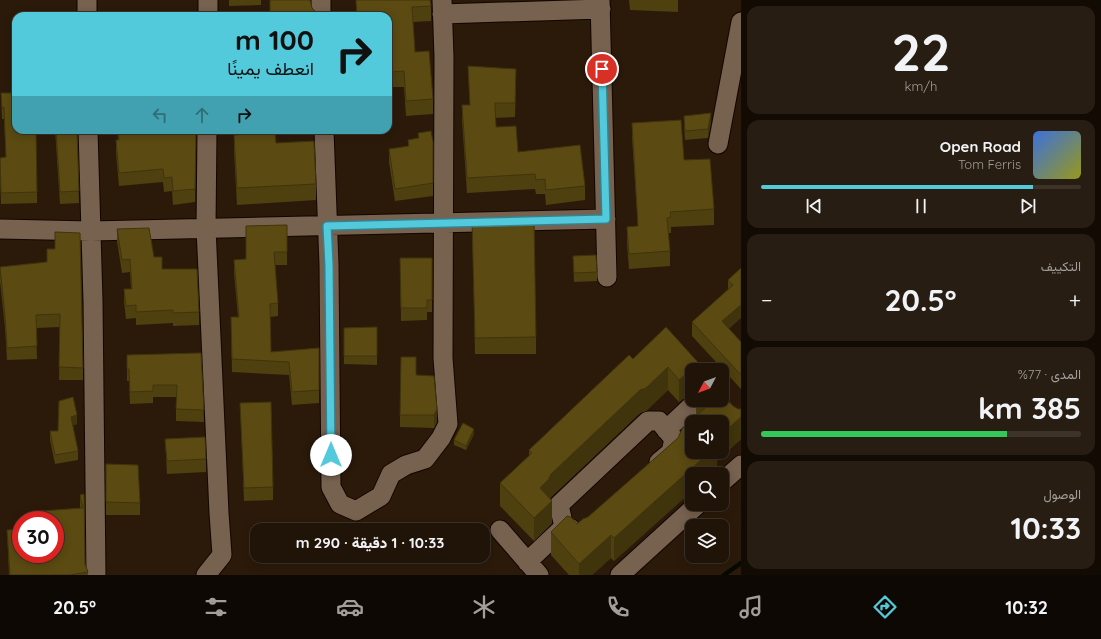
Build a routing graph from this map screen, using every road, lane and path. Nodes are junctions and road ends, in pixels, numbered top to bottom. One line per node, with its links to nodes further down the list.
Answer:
1 (87, 0): 6 (street)
2 (208, 0): 7 (street)
3 (321, 0): 8 (street)
4 (600, 4): 5 (street); 14 (street)
5 (442, 7): 15 (street)
6 (87, 12)
7 (208, 12)
8 (321, 12)
9 (741, 22): 13 (street)
10 (88, 134): 19 (street)
11 (207, 134): 17 (street)
12 (324, 134): 16 (street)
13 (718, 144)
14 (606, 219): 15 (street); 20 (street)
15 (444, 223): 16 (street); 16 (street)
16 (327, 226): 17 (street)
17 (206, 228): 19 (street); 32 (street)
18 (0, 229): 19 (street)
19 (91, 231): 31 (street)
20 (607, 277)
21 (691, 407): 22 (street)
22 (666, 430): 24 (street); 28 (street)
23 (741, 465): 25 (street)
24 (647, 473)
25 (729, 476)
26 (690, 511): 33 (street)
27 (587, 525): 28 (street)
28 (564, 527): 30 (street)
29 (500, 530): 30 (street)
30 (533, 568)
31 (96, 575)
32 (206, 575)
33 (620, 575)

